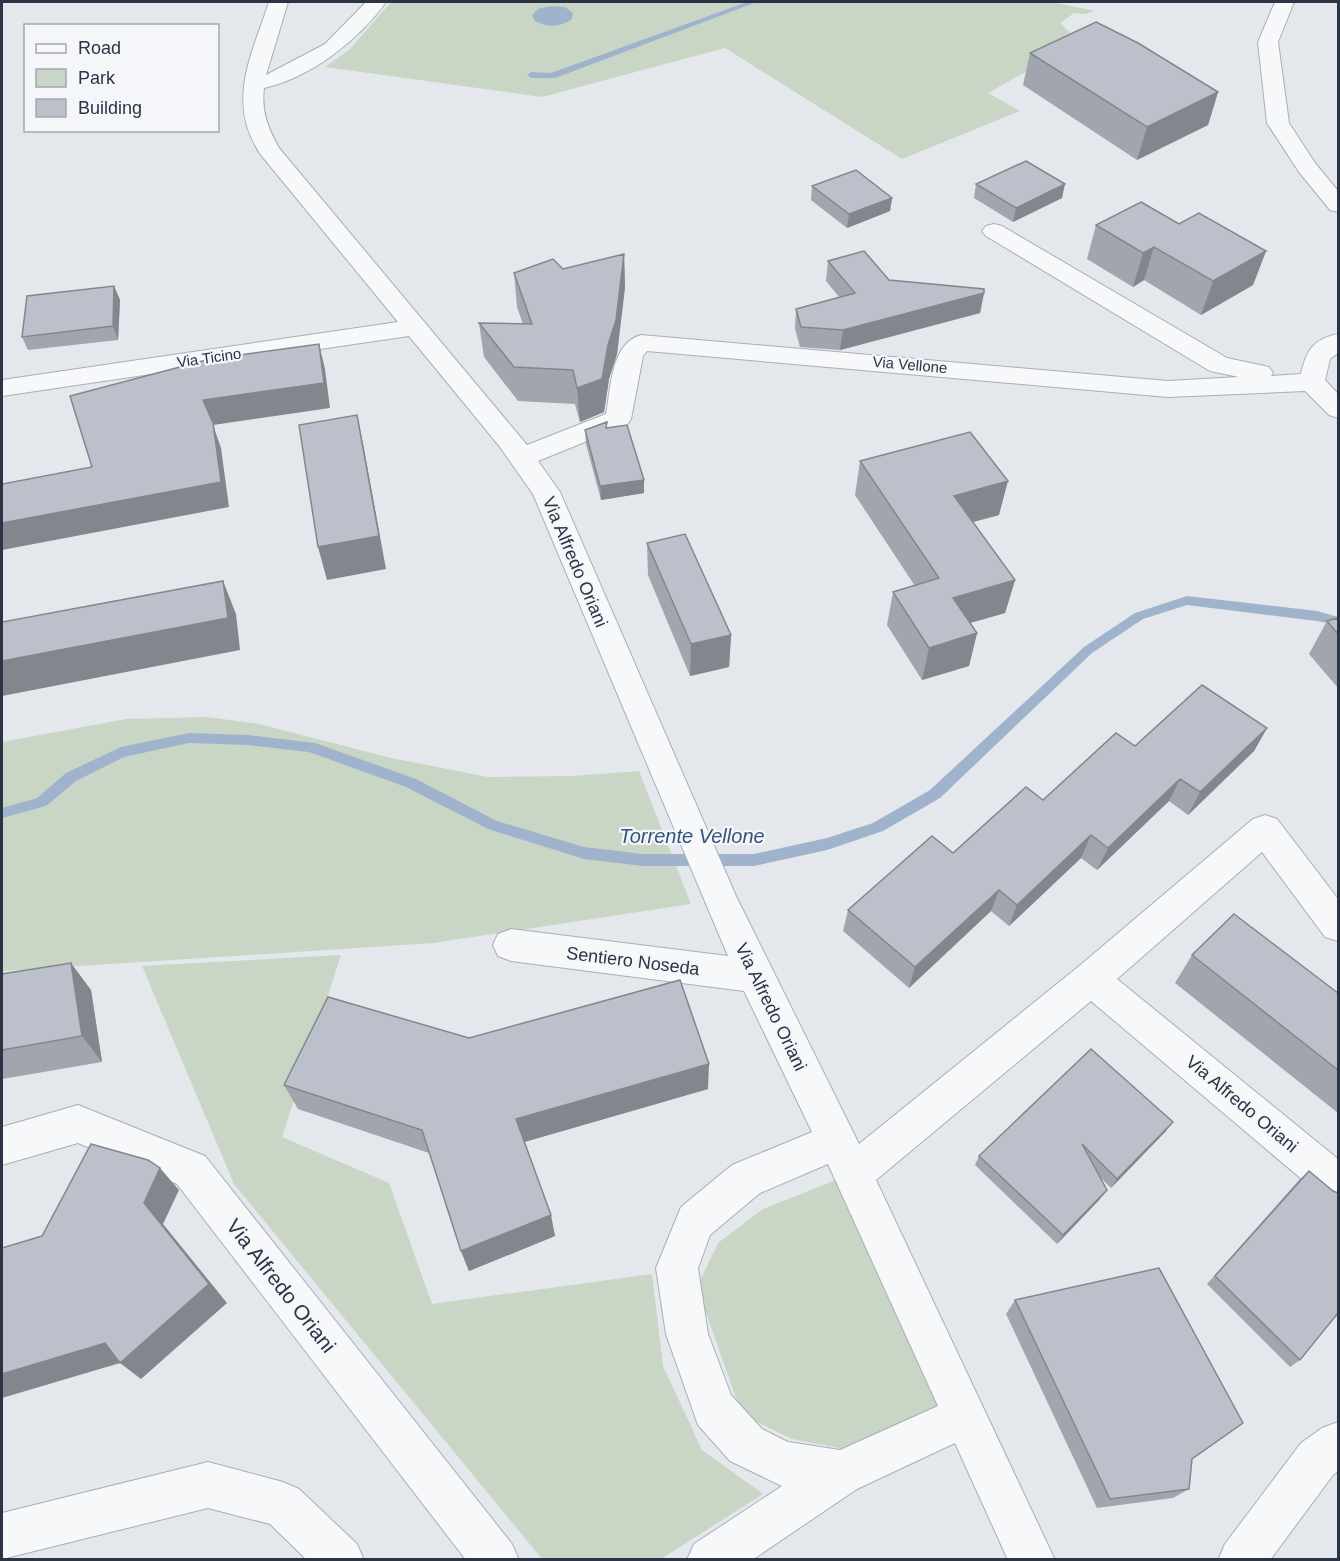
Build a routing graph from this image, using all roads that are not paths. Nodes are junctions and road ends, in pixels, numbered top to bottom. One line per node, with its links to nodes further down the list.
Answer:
1 (278, 2): 4 (street, Via Alfredo Oriani)
2 (376, 2): 4 (street)
3 (1284, 2): 5 (street)
4 (254, 84): 7 (street, Via Alfredo Oriani)
5 (1338, 205)
6 (994, 231): 9 (street)
7 (417, 327): 10 (street, Via Ticino); 12 (street, Via Alfredo Oriani)
8 (1338, 342): 9 (street)
9 (1312, 382): 11 (street); 12 (street, Via Vellone)
10 (2, 388)
11 (1338, 409)
12 (521, 457): 15 (street, Via Alfredo Oriani)
13 (1338, 926): 16 (street)
14 (511, 945): 15 (street, Sentiero Noseda)
15 (755, 976): 18 (street, Via Alfredo Oriani)
16 (1091, 979): 18 (street); 19 (street, Via Alfredo Oriani)
17 (2, 1146): 25 (street, Via Alfredo Oriani)
18 (845, 1158): 20 (street, Via Alfredo Oriani); 22 (street)
19 (1338, 1184)
20 (965, 1416): 22 (street); 27 (street, Via Alfredo Oriani)
21 (1338, 1444): 28 (street)
22 (842, 1473): 26 (street)
23 (2, 1536): 24 (street)
24 (341, 1560)
25 (496, 1560)
26 (710, 1560)
27 (1032, 1560)
28 (1241, 1560)

